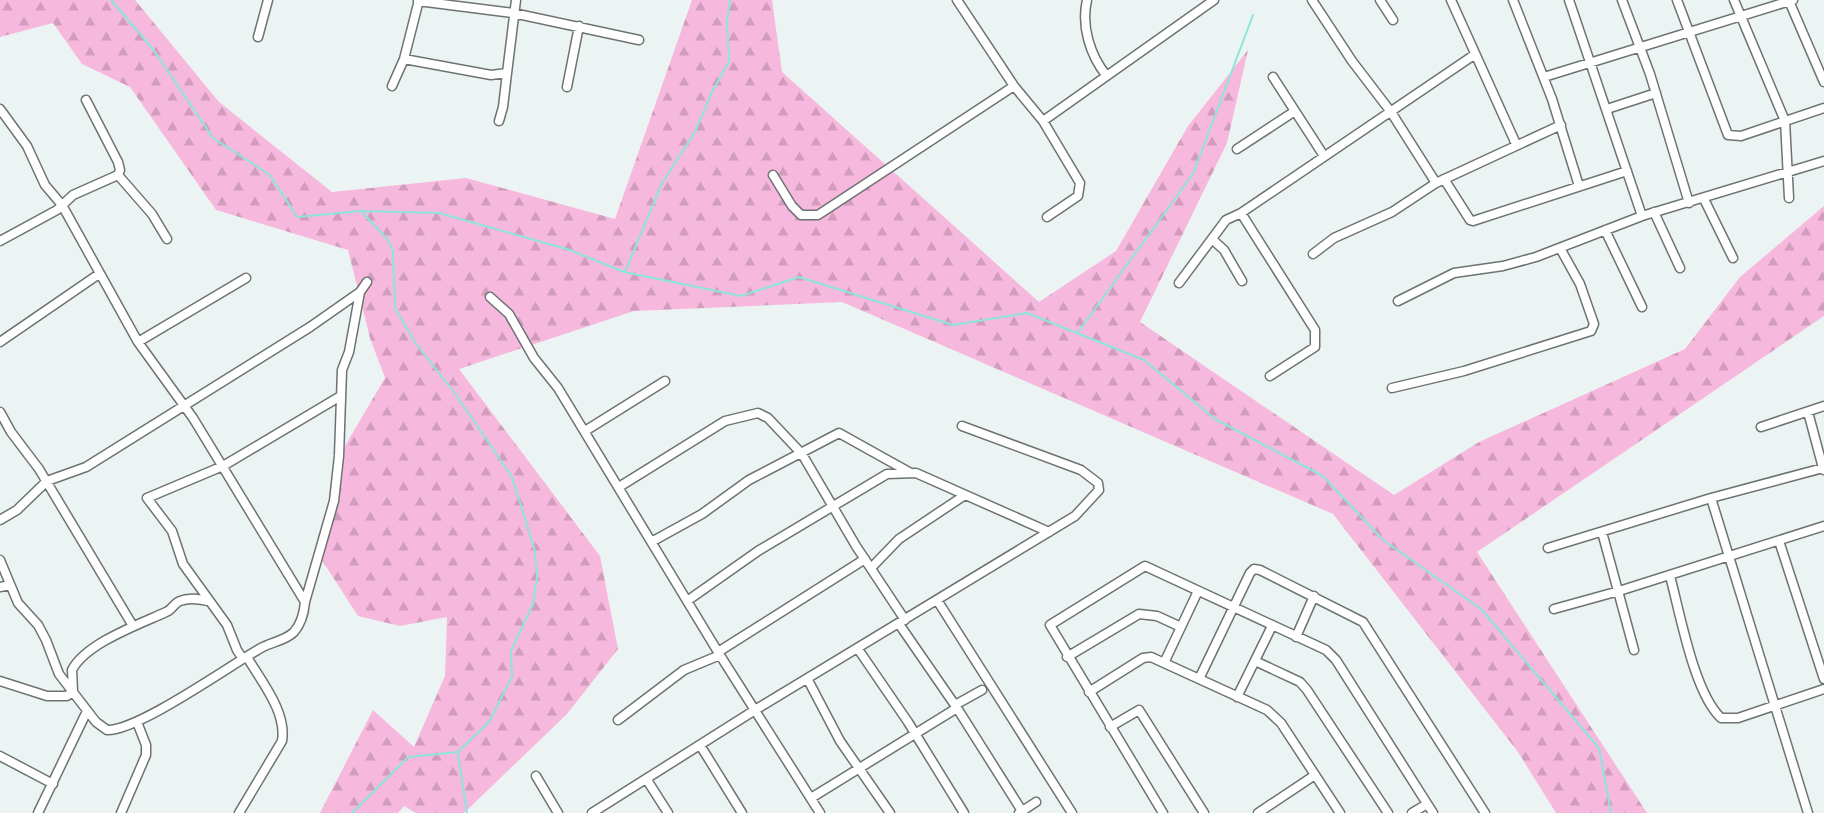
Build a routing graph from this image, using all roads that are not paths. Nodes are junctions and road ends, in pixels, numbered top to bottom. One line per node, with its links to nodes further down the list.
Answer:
1 (268, 0): 21 (street)
2 (516, 0): 16 (street)
3 (957, 0): 33 (street)
4 (1087, 0): 28 (street)
5 (1214, 0): 28 (street)
6 (1312, 0): 41 (street)
7 (1380, 0): 18 (street)
8 (1450, 0): 24 (street)
9 (1513, 0): 30 (street)
10 (1569, 0): 26 (street)
11 (1622, 0): 23 (street)
12 (1677, 0): 20 (street)
13 (1734, 0): 17 (street)
14 (418, 1): 16 (street); 25 (street)
15 (1787, 1): 17 (street); 31 (street)
16 (513, 13): 19 (street); 27 (street)
17 (1742, 17): 20 (street); 44 (street)
18 (1393, 20)
19 (579, 26): 22 (street); 34 (street)
20 (1688, 33): 23 (street); 44 (street)
21 (258, 37)
22 (639, 40)
23 (1639, 48): 26 (street); 35 (street)
24 (1474, 55): 41 (street); 46 (street)
25 (404, 59): 27 (street); 32 (street)
26 (1591, 62): 30 (street); 39 (street)
27 (507, 73): 42 (street)
28 (1106, 75): 43 (street)
29 (1273, 77): 40 (street)
30 (1544, 77): 45 (street)
31 (1824, 82)
32 (393, 86)
33 (1014, 86): 43 (street); 53 (street)
34 (567, 87)
35 (1656, 93): 39 (street); 58 (street)
36 (86, 100): 52 (street)
37 (1824, 108): 44 (street)
38 (0, 109): 59 (street)
39 (1607, 109): 50 (street)
40 (1295, 111): 47 (street); 48 (street)
41 (1391, 112): 48 (street); 54 (street)
42 (499, 121)
43 (1042, 121): 63 (street)
44 (1785, 121): 51 (street)
45 (1561, 125): 46 (street); 55 (street)
46 (1516, 144): 54 (street)
47 (1237, 148)
48 (1324, 156): 61 (street)
49 (1824, 161): 51 (street)
50 (1627, 171): 55 (street); 62 (street)
51 (1788, 171): 56 (street); 57 (street)
52 (118, 175): 59 (street); 65 (street)
53 (774, 175)
54 (1440, 181): 55 (street); 69 (street)
55 (1579, 186)
56 (1789, 198)
57 (1704, 199): 58 (street); 70 (street)
58 (1689, 202): 60 (street)
59 (62, 205): 67 (street); 72 (street)
60 (1654, 212): 62 (street); 71 (street)
61 (1240, 213): 66 (street); 83 (street)
62 (1642, 216): 64 (street)
63 (1047, 217)
64 (1605, 230): 68 (street); 80 (street)
65 (168, 239)
66 (1212, 240): 74 (street); 76 (street)
67 (0, 241)
68 (1560, 248): 79 (street); 85 (street)
69 (1313, 254)
70 (1733, 258)
71 (1680, 268)
72 (99, 274): 81 (street); 82 (street)
73 (246, 278): 82 (street)
74 (1242, 281)
75 (367, 282): 77 (street)
76 (1179, 283)
77 (360, 292): 86 (street); 87 (street)
78 (490, 297): 93 (street)
79 (1398, 301)
80 (1642, 307)
81 (0, 342)
82 (138, 342): 87 (street)
83 (1270, 376)
84 (664, 381): 93 (street)
85 (1392, 388)
86 (339, 397): 95 (street); 123 (street)
87 (185, 405): 95 (street); 98 (street)
88 (1824, 406): 90 (street)
89 (0, 412): 98 (street)
90 (1808, 412): 92 (street); 96 (street)
91 (962, 426): 105 (street)
92 (1761, 427)
93 (585, 431): 99 (street)
94 (802, 453): 97 (street); 99 (street); 102 (street); 107 (street)
95 (223, 466): 121 (street); 123 (street)
96 (1824, 469): 101 (street)
97 (909, 472): 100 (street); 102 (street)
98 (47, 481): 103 (street); 127 (street)
99 (620, 487): 107 (street)
100 (964, 495): 105 (street); 113 (street)
101 (1711, 498): 106 (street); 110 (street)
102 (832, 507): 111 (street); 122 (street)
103 (0, 520)
104 (1824, 526): 108 (street)
105 (1049, 532): 120 (street)
106 (1602, 532): 109 (street); 118 (street)
107 (653, 541): 122 (street)
108 (1779, 541): 110 (street); 139 (street)
109 (1548, 548)
110 (1730, 557): 114 (street); 147 (street)
111 (865, 559): 113 (street); 133 (street)
112 (0, 560): 115 (street)
113 (871, 568): 126 (street)
114 (1670, 576): 118 (street); 147 (street)
115 (10, 585): 116 (street); 144 (street)
116 (0, 587)
117 (1198, 591): 124 (street); 129 (street); 134 (street)
118 (1619, 591): 125 (street); 132 (street)
119 (1314, 596): 124 (street); 130 (street); 185 (street)
120 (937, 600): 126 (street); 177 (street)
121 (208, 601): 127 (street); 135 (street)
122 (687, 601): 133 (street)
123 (305, 603): 135 (street)
124 (1235, 608): 128 (street); 138 (street)
125 (1554, 609)
126 (902, 622): 131 (street); 148 (street)
127 (133, 626): 144 (street)
128 (1272, 626): 130 (street); 136 (street)
129 (1181, 627): 134 (street); 137 (street)
130 (1296, 637): 164 (street)
131 (858, 649): 140 (street); 154 (street)
132 (1634, 650)
133 (719, 654): 149 (street); 151 (street)
134 (1067, 657): 145 (street)
135 (245, 658): 152 (street); 169 (street)
136 (1254, 661): 146 (street); 182 (street)
137 (1164, 663): 138 (street); 145 (street)
138 (1199, 679): 146 (street)
139 (1824, 679)
140 (808, 680): 149 (street); 157 (street)
141 (0, 681): 144 (street)
142 (1824, 689): 147 (street)
143 (982, 690): 148 (street)
144 (73, 691): 150 (street)
145 (1089, 692): 153 (street)
146 (1237, 696): 158 (street)
147 (1775, 706): 186 (street)
148 (956, 707): 154 (street); 167 (street)
149 (755, 710): 155 (street); 162 (street)
150 (87, 711): 152 (street); 161 (street)
151 (618, 720)
152 (136, 722): 166 (street)
153 (1110, 727): 178 (street); 179 (street)
154 (916, 734): 157 (street); 176 (street)
155 (700, 746): 160 (street); 173 (street)
156 (0, 756): 161 (street)
157 (858, 769): 162 (street); 175 (street)
158 (1315, 775): 165 (street); 181 (street)
159 (536, 776): 170 (street)
160 (646, 780): 171 (street); 172 (street)
161 (53, 784): 168 (street)
162 (811, 798): 174 (street)
163 (1036, 802): 167 (street)
164 (1427, 804): 183 (street); 184 (street)
165 (1271, 810): 180 (street)
166 (124, 812)
167 (1020, 812)
168 (38, 813)
169 (239, 813)
170 (558, 813)
171 (592, 813)
172 (668, 813)
173 (742, 813)
174 (820, 813)
175 (890, 813)
176 (964, 813)
177 (1072, 813)
178 (1163, 813)
179 (1204, 813)
180 (1258, 813)
181 (1340, 813)
182 (1388, 813)
183 (1412, 813)
184 (1433, 813)
185 (1485, 813)
186 (1808, 813)

